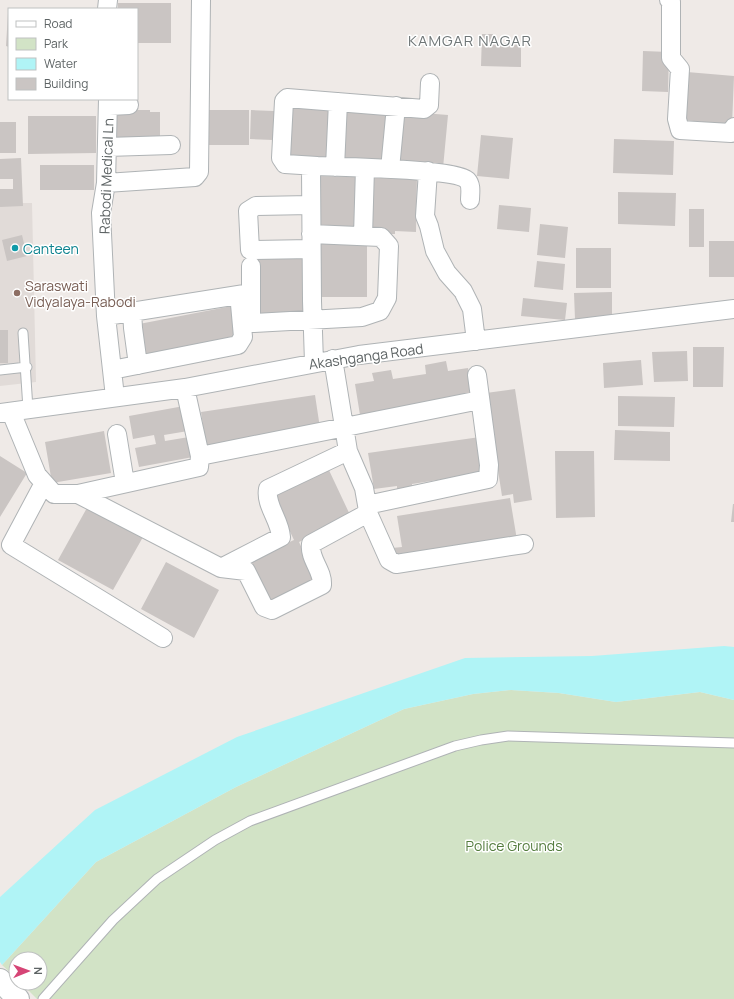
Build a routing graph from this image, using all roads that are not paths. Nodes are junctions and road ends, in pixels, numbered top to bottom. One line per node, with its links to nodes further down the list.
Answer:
1 (201, 0): 16 (street)
2 (669, 0): 8 (street)
3 (430, 83): 7 (street)
4 (108, 102): 6 (street); 10 (street, Rabodi Medical Ln)
5 (338, 102): 7 (street); 11 (street); 12 (street)
6 (129, 105)
7 (396, 106): 14 (street)
8 (734, 127)
9 (171, 145): 10 (street)
10 (107, 147): 16 (street, Rabodi Medical Ln)
11 (317, 166): 12 (street); 18 (street)
12 (335, 167): 13 (street)
13 (365, 168): 14 (street); 19 (street)
14 (390, 169): 15 (street)
15 (428, 171): 17 (street); 28 (street)
16 (106, 183): 25 (street, Rabodi Medical Ln)
17 (470, 200)
18 (312, 205): 20 (street); 20 (street)
19 (363, 236): 20 (street); 26 (street)
20 (311, 242): 26 (street)
21 (251, 266): 22 (street)
22 (245, 294): 24 (street); 26 (street); 31 (street)
23 (734, 309): 28 (street, Akashganga Road)
24 (132, 312): 25 (street); 31 (street)
25 (106, 316): 34 (street, Rabodi Medical Ln)
26 (312, 319): 30 (street)
27 (23, 333): 32 (lane)
28 (476, 341): 29 (street, Akashganga Road)
29 (333, 359): 30 (street, Akashganga Road); 40 (street)
30 (314, 363): 36 (street, Akashganga Road)
31 (138, 365): 34 (street)
32 (27, 367): 33 (lane); 39 (lane)
33 (0, 370)
34 (112, 370): 37 (street, Rabodi Medical Ln)
35 (477, 375): 38 (street)
36 (185, 388): 37 (street, Akashganga Road); 43 (street)
37 (115, 397): 39 (street, Akashganga Road)
38 (480, 400): 40 (street); 47 (street)
39 (13, 411): 44 (street)
40 (344, 428): 42 (street); 43 (street)
41 (117, 434): 45 (street)
42 (348, 451): 47 (street); 50 (street)
43 (200, 456): 45 (street)
44 (44, 483): 46 (street); 48 (street)
45 (125, 483): 46 (street)
46 (78, 494): 50 (street)
47 (368, 509): 49 (street); 50 (street)
48 (6, 542): 51 (street)
49 (524, 544)
50 (221, 568)
51 (163, 638)
52 (734, 743): 55 (lane)
53 (0, 980): 54 (main road)
54 (18, 998)
55 (43, 999)

